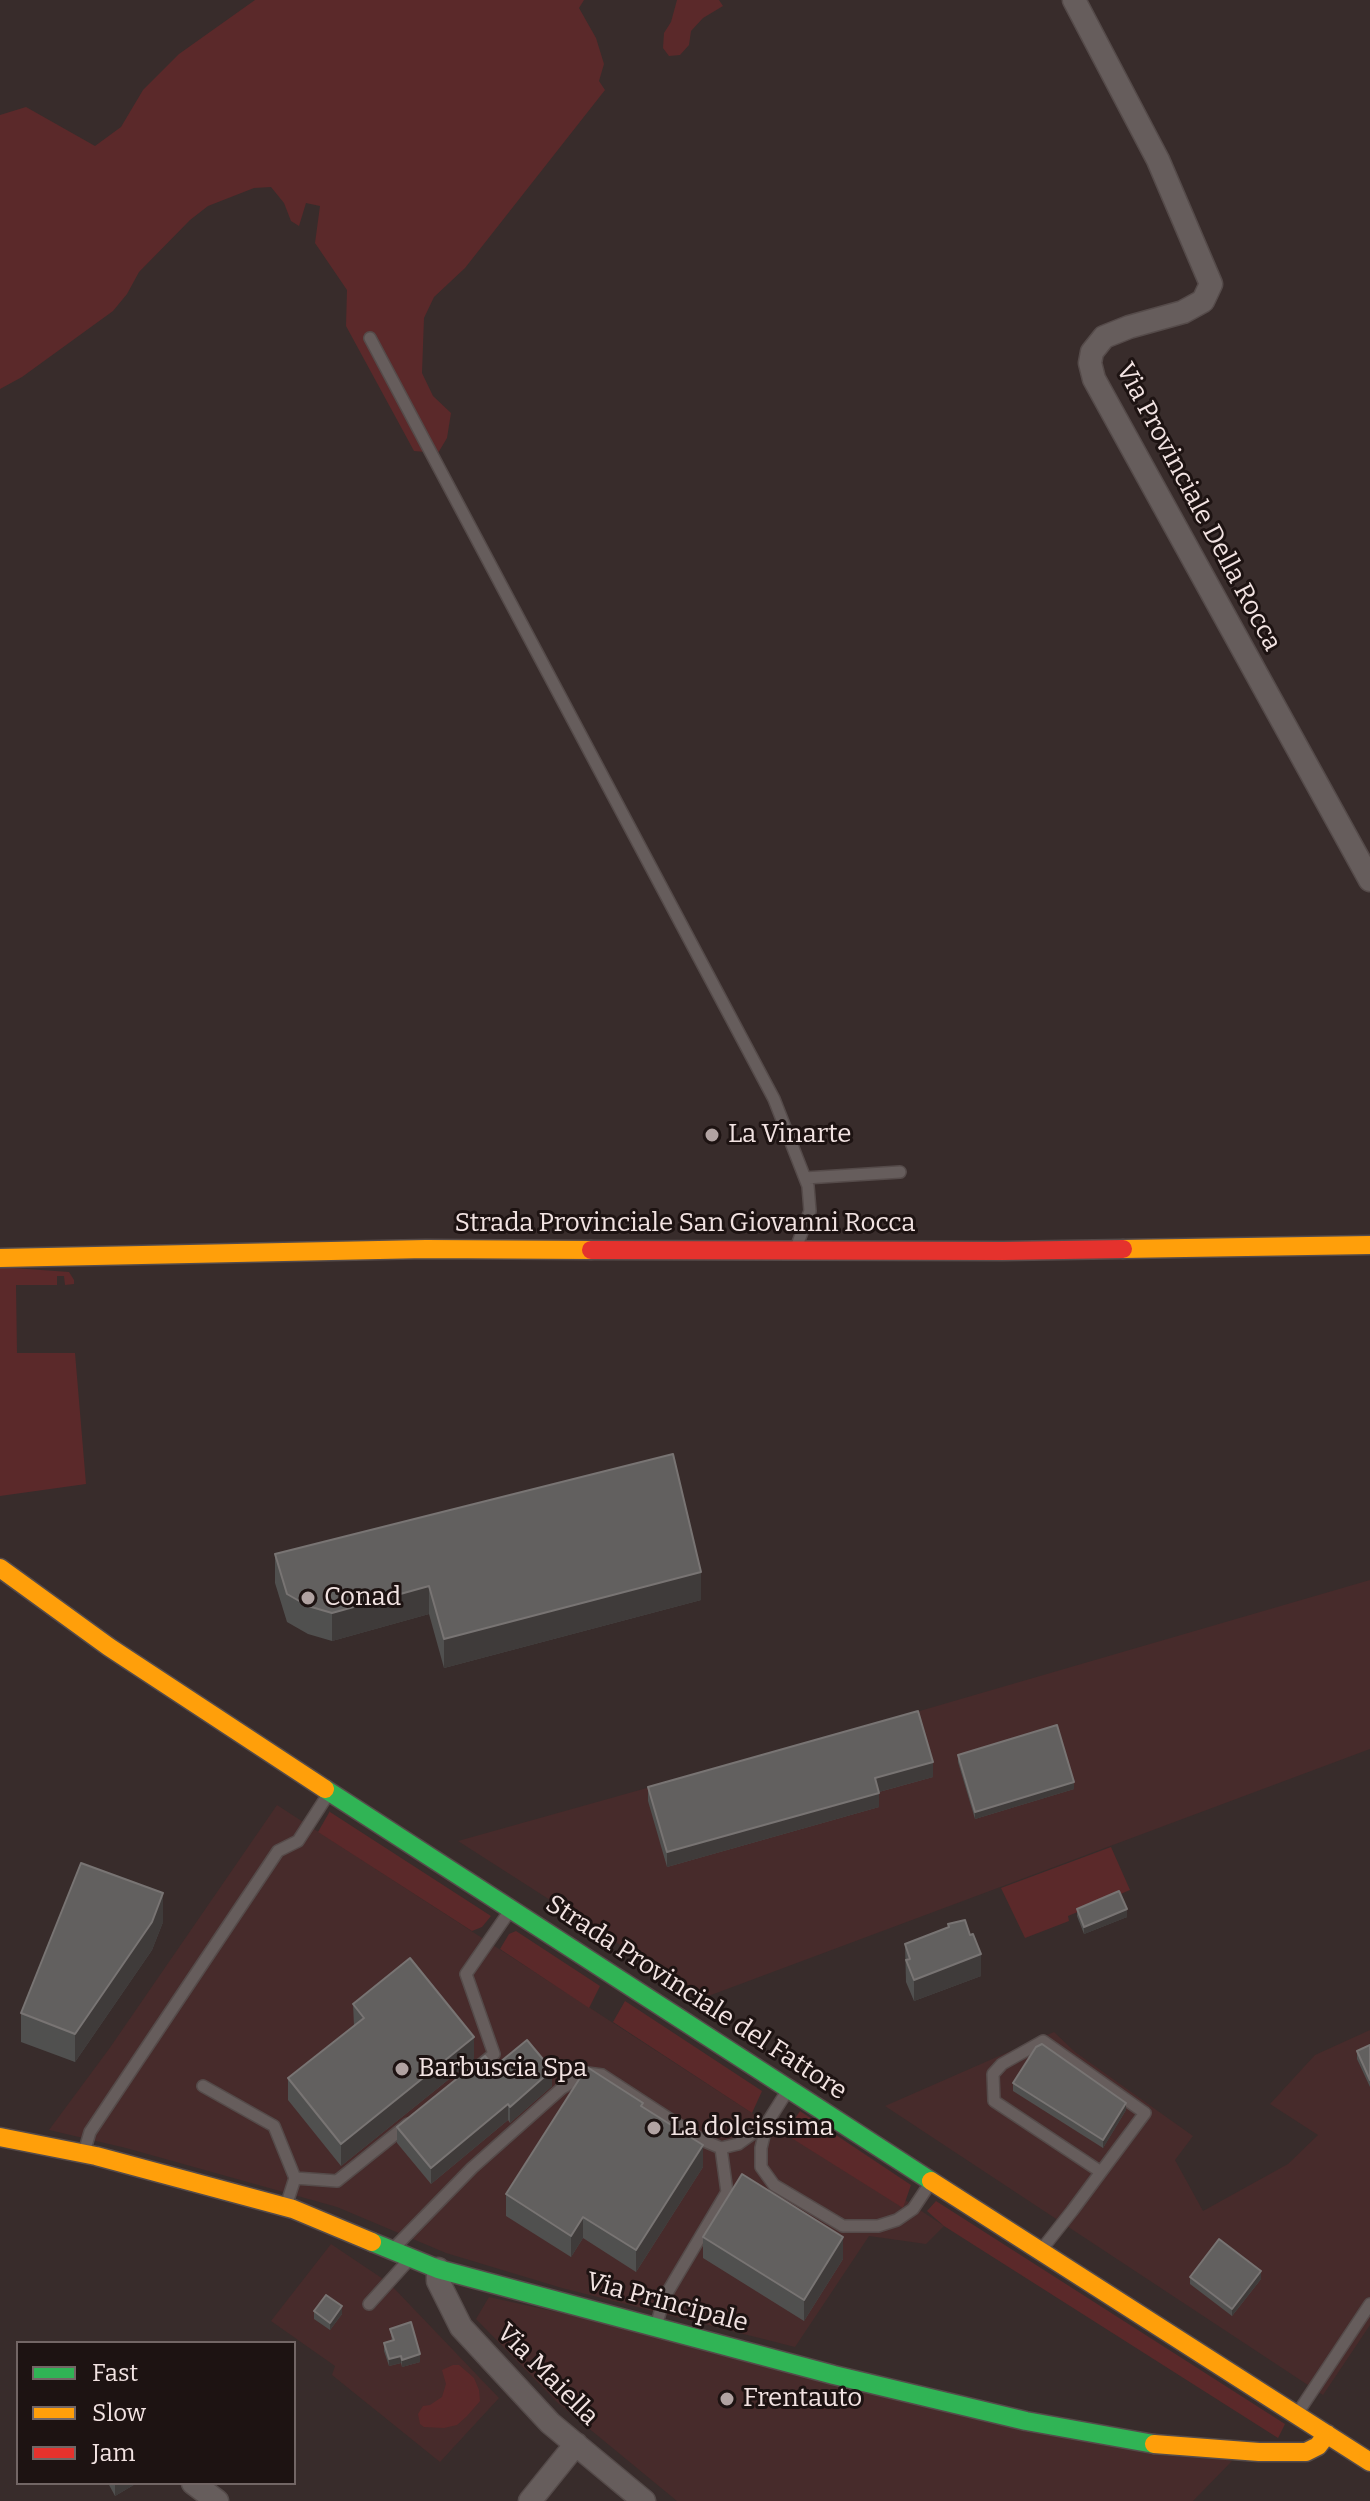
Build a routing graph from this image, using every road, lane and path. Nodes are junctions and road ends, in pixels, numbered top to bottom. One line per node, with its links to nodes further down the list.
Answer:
1 (1074, 0): 3 (street, Via Provinciale Della Rocca)
2 (370, 338): 5 (lane)
3 (1370, 880)
4 (900, 1172): 5 (lane)
5 (805, 1178): 7 (lane)
6 (1370, 1245): 7 (main road, Strada Provinciale San Giovanni Rocca)
7 (795, 1251): 8 (main road, Strada Provinciale San Giovanni Rocca)
8 (0, 1258)
9 (0, 1568): 10 (main road, Strada Provinciale del Fattore)
10 (330, 1791): 11 (main road, Strada Provinciale del Fattore); 19 (lane)
11 (511, 1910): 12 (lane); 14 (main road, Strada Provinciale del Fattore)
12 (470, 2074)
13 (203, 2086): 21 (lane)
14 (789, 2090): 16 (lane); 22 (main road, Strada Provinciale del Fattore)
15 (422, 2113): 21 (lane)
16 (767, 2123): 18 (lane); 22 (lane)
17 (0, 2137): 19 (main road, Via Principale)
18 (721, 2148): 24 (lane); 30 (lane)
19 (84, 2154): 23 (main road, Via Principale)
20 (1101, 2172): 20 (lane); 25 (lane)
21 (295, 2178): 23 (lane)
22 (931, 2181): 25 (main road, Strada Provinciale del Fattore)
23 (285, 2207): 24 (main road, Via Principale)
24 (392, 2250): 26 (main road, Via Principale)
25 (1041, 2251): 31 (main road, Strada Provinciale del Fattore)
26 (410, 2259): 27 (main road, Via Principale); 28 (lane)
27 (438, 2269): 30 (main road, Via Principale); 33 (street, Via Maiella)
28 (369, 2304)
29 (1370, 2304): 31 (lane)
30 (656, 2328): 32 (main road, Via Principale)
31 (1297, 2414): 32 (main road, Strada Provinciale del Fattore)
32 (1327, 2434): 34 (main road, Strada Provinciale del Fattore)
33 (576, 2444): 37 (street); 38 (street, Via Maiella)
34 (1370, 2462)
35 (196, 2485): 36 (street)
36 (217, 2501)
37 (530, 2501)
38 (644, 2501)

